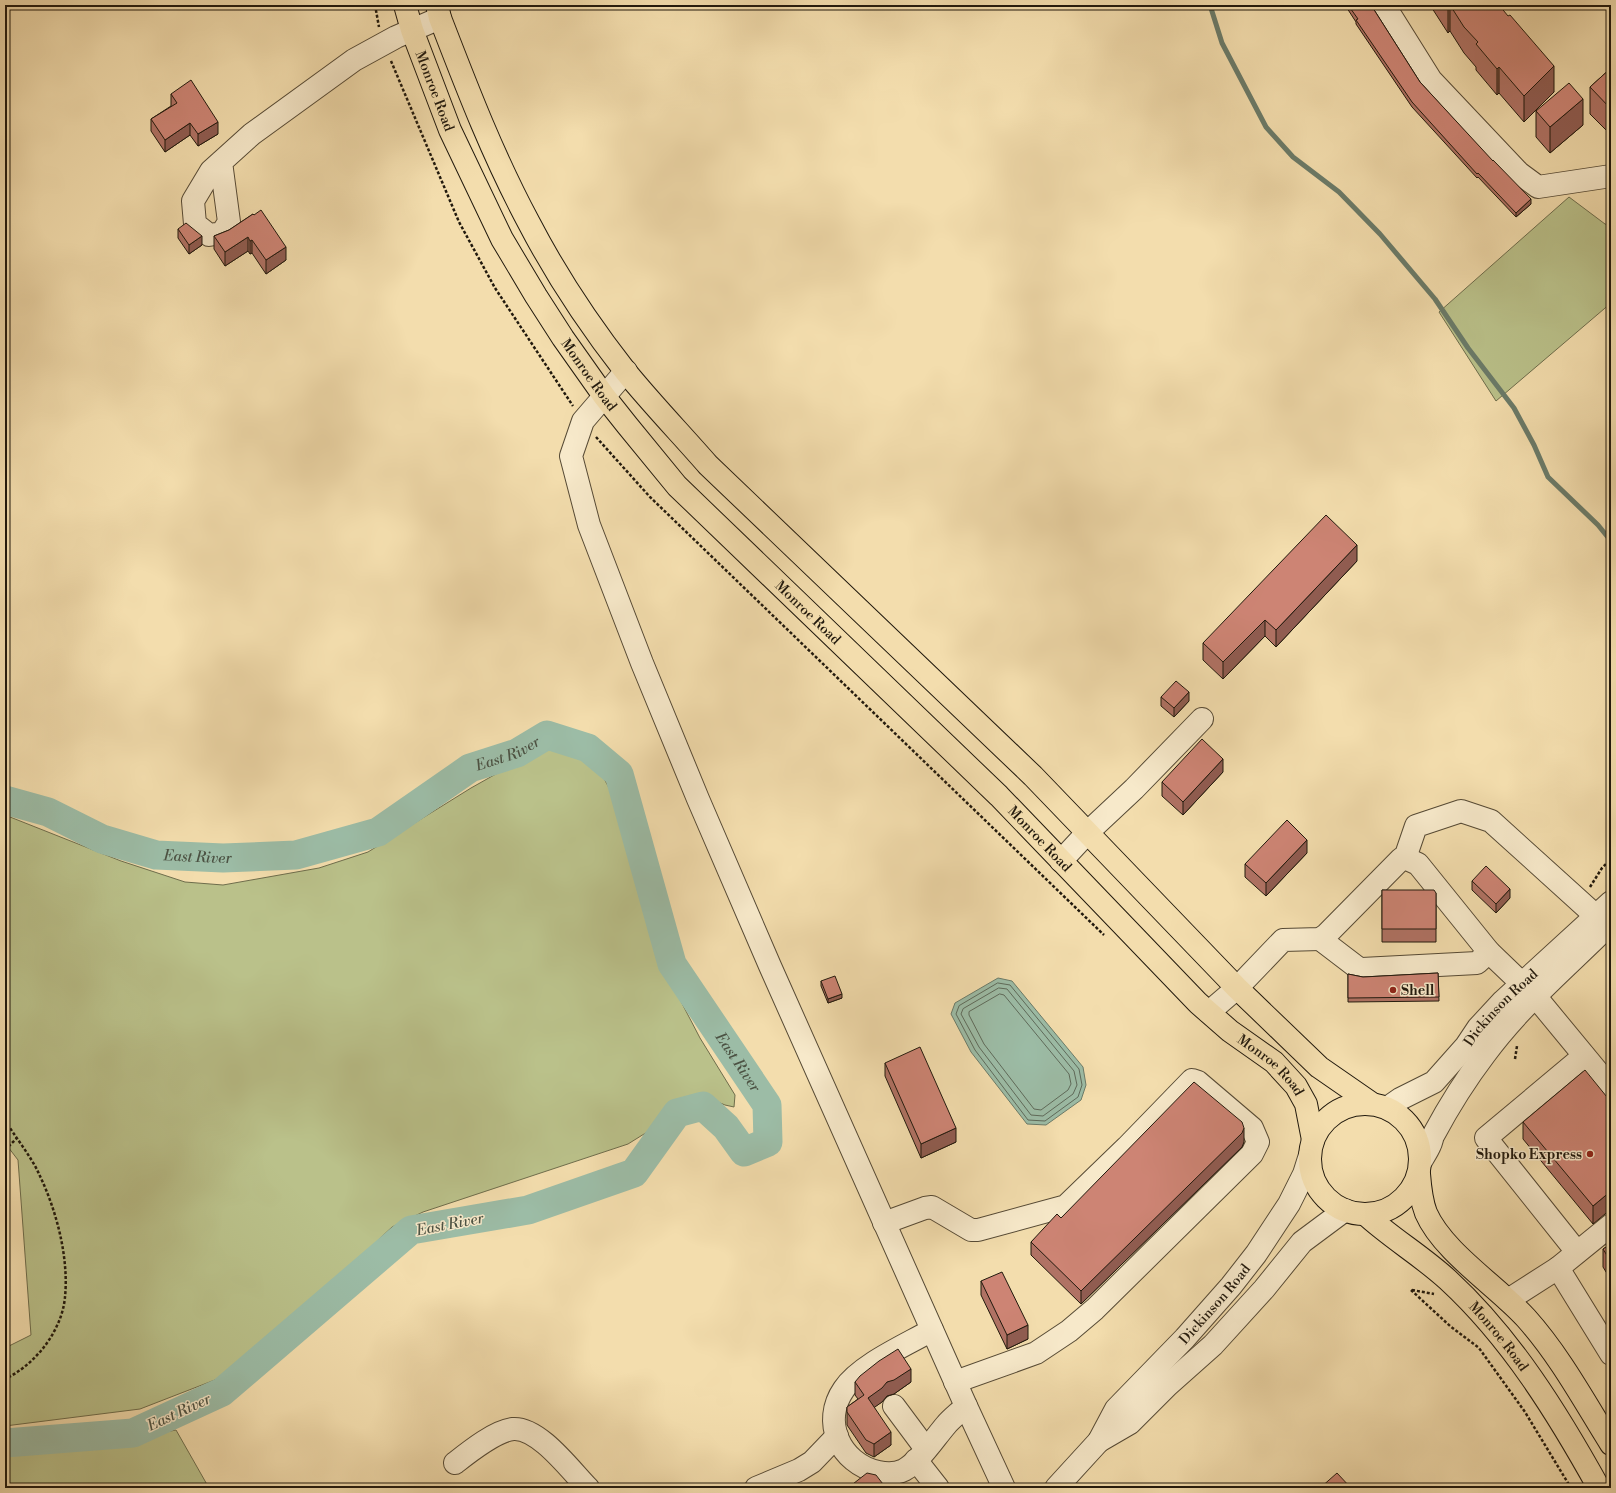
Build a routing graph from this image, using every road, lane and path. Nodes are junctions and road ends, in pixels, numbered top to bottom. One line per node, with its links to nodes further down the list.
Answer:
1 (405, 5): 4 (main road, Monroe Road)
2 (1384, 5): 6 (street)
3 (438, 12): 4 (street); 7 (main road)
4 (412, 30): 5 (street); 8 (main road, Monroe Road)
5 (221, 162)
6 (1611, 176)
7 (626, 371): 8 (street); 10 (main road)
8 (604, 396): 13 (main road, Monroe Road); 30 (street)
9 (1202, 719): 10 (street)
10 (1087, 833): 13 (street); 18 (main road)
11 (1405, 858): 14 (street); 16 (street); 17 (street)
12 (1611, 859): 14 (path)
13 (1061, 861): 20 (main road, Monroe Road)
14 (1579, 900): 15 (street)
15 (1606, 917): 19 (street, Dickinson Road)
16 (1320, 939): 17 (street); 18 (street)
17 (1489, 952): 19 (street)
18 (1237, 988): 20 (street); 23 (main road)
19 (1528, 989): 21 (street); 23 (street, Dickinson Road); 28 (street, Dickinson Road)
20 (1208, 1012): 26 (main road, Monroe Road)
21 (1584, 1056): 22 (street); 32 (street)
22 (1611, 1088)
23 (1379, 1105): 26 (main road); 28 (main road)
24 (5, 1120): 25 (path)
25 (16, 1138): 27 (path); 38 (path)
26 (1312, 1148): 29 (main road); 43 (street, Dickinson Road)
27 (5, 1150)
28 (1420, 1167): 29 (main road); 35 (main road, Monroe Road)
29 (1355, 1212): 43 (street, Dickinson Road); 53 (main road, Monroe Road)
30 (884, 1223): 36 (street); 39 (street)
31 (1611, 1225): 32 (street)
32 (1577, 1252): 33 (street)
33 (1558, 1268): 35 (street); 37 (street)
34 (1411, 1290): 52 (path)
35 (1508, 1300): 44 (main road, Monroe Road)
36 (932, 1330): 39 (street); 42 (street)
37 (1611, 1354)
38 (5, 1379)
39 (955, 1382): 41 (street)
40 (894, 1406): 45 (street)
41 (966, 1406): 45 (street); 50 (street)
42 (837, 1436): 45 (street); 48 (street)
43 (1099, 1441): 51 (street, Dickinson Road)
44 (1611, 1444)
45 (921, 1454): 49 (street)
46 (455, 1463): 47 (street)
47 (588, 1488)
48 (756, 1488)
49 (938, 1488)
50 (1004, 1488)
51 (1056, 1488)
52 (1572, 1488)
53 (1599, 1488)

